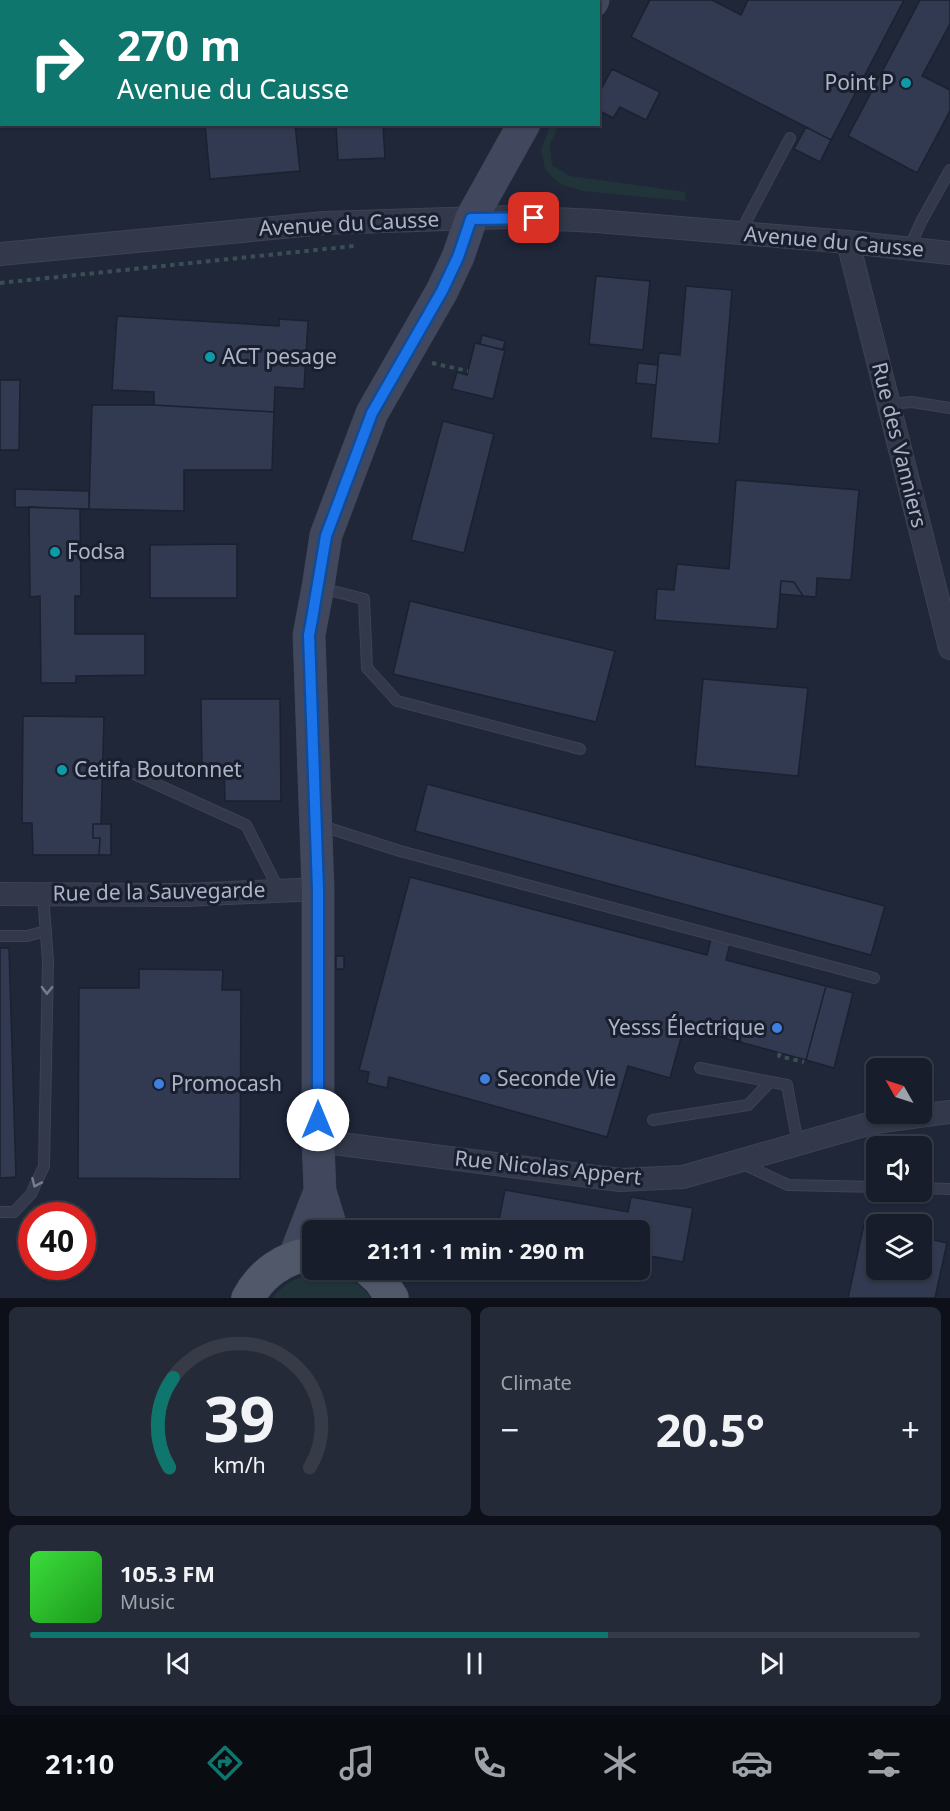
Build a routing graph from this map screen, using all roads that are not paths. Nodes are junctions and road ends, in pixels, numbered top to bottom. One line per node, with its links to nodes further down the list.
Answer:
1 (523, 126): 4 (street)
2 (790, 138): 5 (lane)
3 (950, 170): 7 (lane)
4 (471, 219): 5 (street, Avenue du Causse); 9 (street, Avenue du Causse); 12 (street)
5 (740, 233): 6 (street, Avenue du Causse)
6 (848, 242): 7 (street, Avenue du Causse); 10 (street, Rue des Vanniers)
7 (909, 248): 8 (street, Avenue du Causse)
8 (950, 253)
9 (0, 254)
10 (888, 404): 11 (lane); 13 (street, Rue des Vanniers)
11 (950, 408)
12 (318, 587): 14 (lane); 16 (street)
13 (950, 648)
14 (580, 749)
15 (134, 774): 18 (lane)
16 (315, 824): 17 (street); 23 (lane)
17 (318, 889): 18 (street, Rue de la Sauvegarde); 28 (street)
18 (279, 891): 20 (street, Rue de la Sauvegarde)
19 (0, 894): 20 (street, Rue de la Sauvegarde)
20 (44, 894): 21 (lane)
21 (46, 931): 22 (lane); 35 (lane, one-way to 35)
22 (0, 936)
23 (874, 978)
24 (700, 1068): 25 (lane)
25 (770, 1082): 27 (lane); 29 (lane)
26 (950, 1112): 29 (street, Rue Nicolas Appert)
27 (653, 1120)
28 (318, 1142): 30 (street, Rue Nicolas Appert); 34 (street)
29 (798, 1144): 30 (street, Rue Nicolas Appert)
30 (738, 1161): 31 (lane)
31 (866, 1187)
32 (932, 1188): 33 (lane)
33 (950, 1189)
34 (320, 1191): 36 (street); 37 (street)
35 (0, 1212)
36 (312, 1220)
37 (329, 1220)
38 (302, 1256): 39 (main road)
39 (245, 1295)

